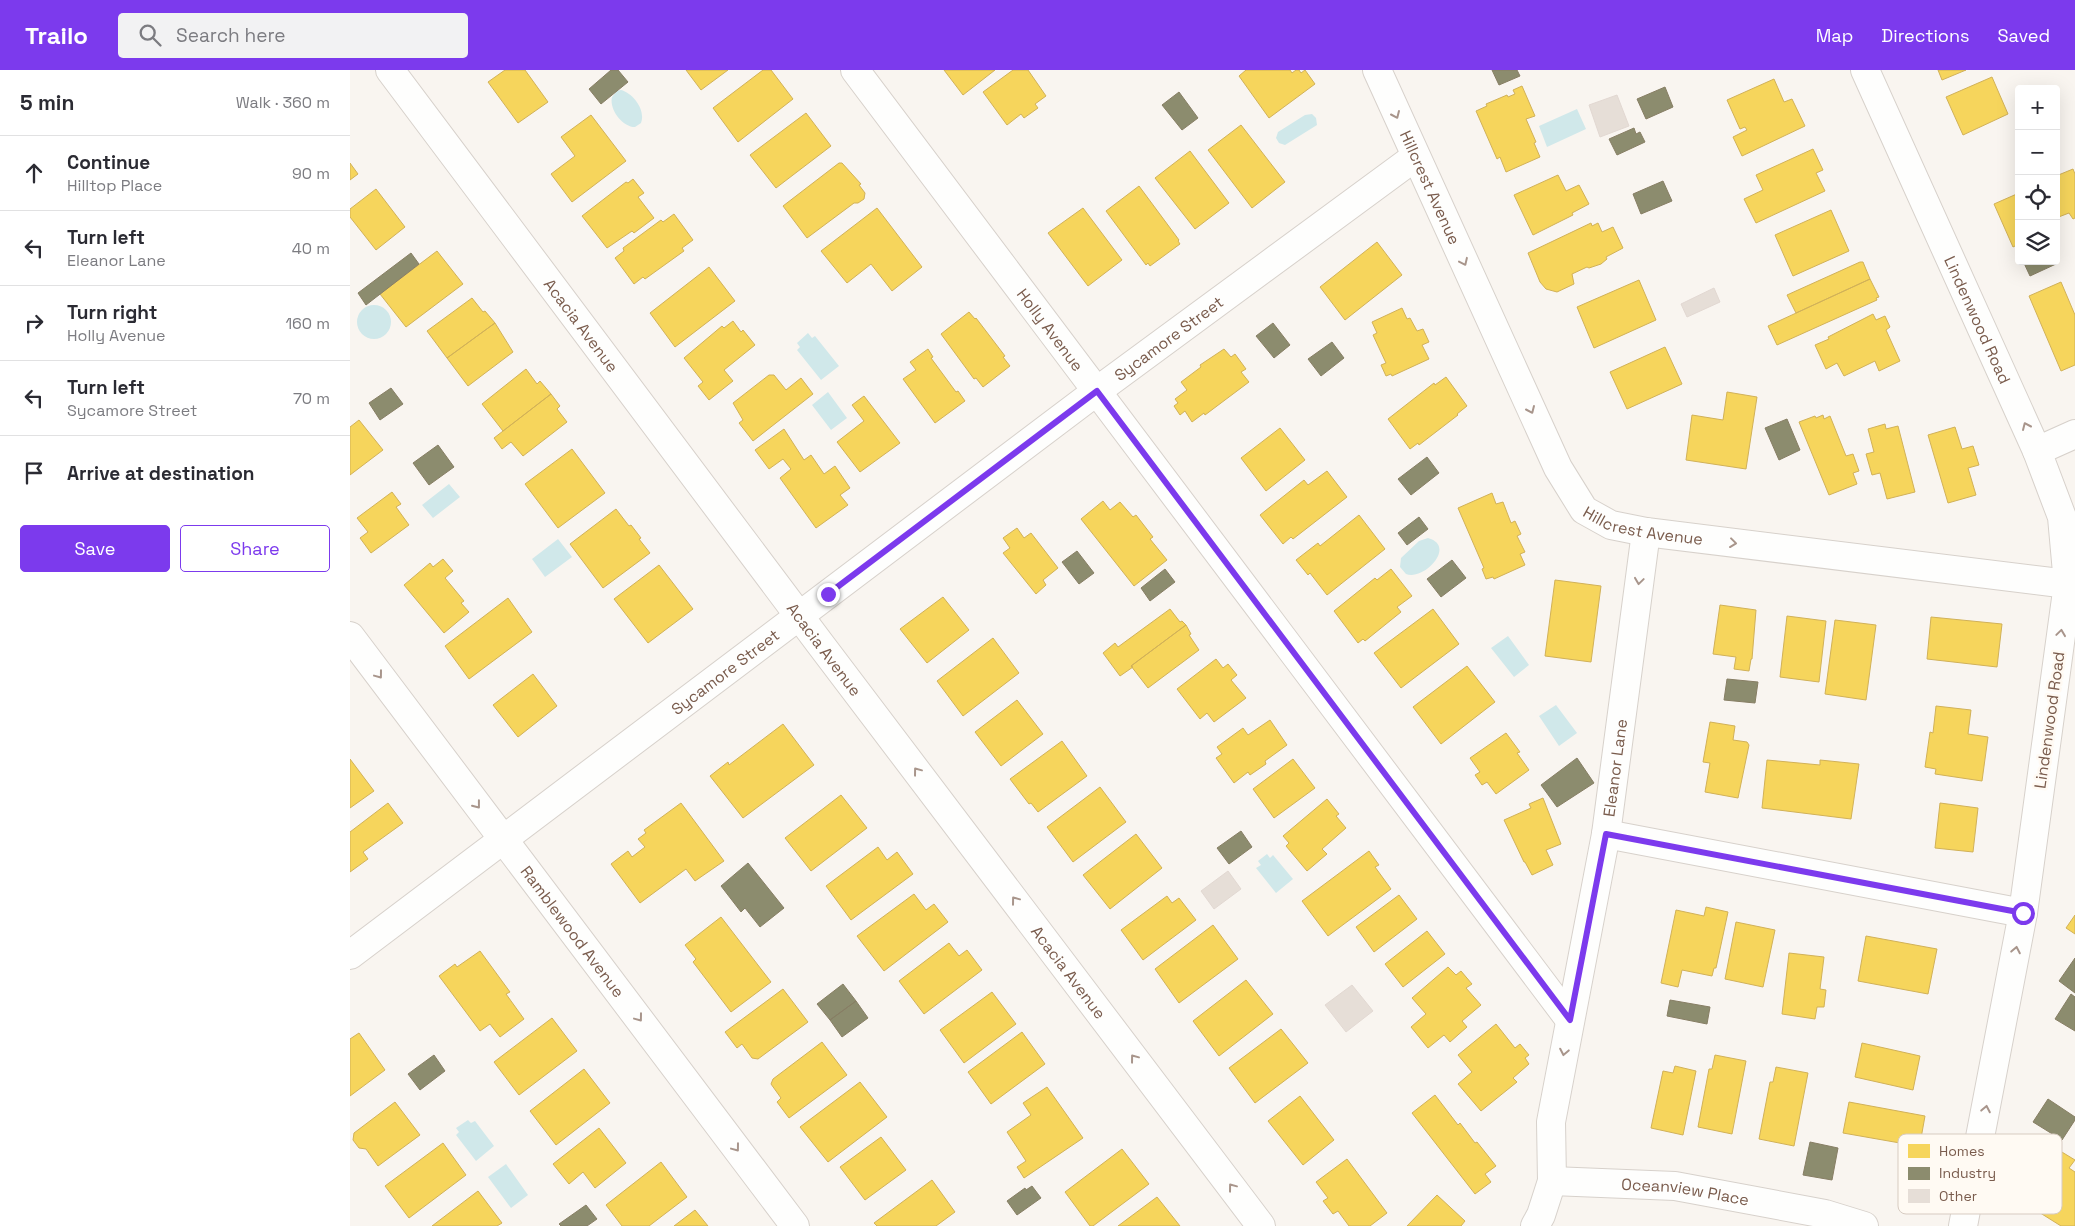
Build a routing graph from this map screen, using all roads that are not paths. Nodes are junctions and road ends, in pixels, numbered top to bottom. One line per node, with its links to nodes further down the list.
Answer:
1 (390, 70): 11 (street, Acacia Avenue)
2 (855, 70): 6 (street, Holly Avenue)
3 (1377, 70): 5 (street, Hillcrest Avenue, one-way to 5)
4 (1865, 70): 8 (street, Lindenwood Road, one-way to 4)
5 (1415, 157): 6 (street, Sycamore Street); 9 (street, Hillcrest Avenue, one-way to 9)
6 (1097, 391): 11 (street, Sycamore Street); 17 (street, Holly Avenue)
7 (2075, 434): 8 (street)
8 (2037, 451): 10 (street, Lindenwood Road)
9 (1646, 532): 10 (street, Hillcrest Avenue, one-way to 10); 13 (street, Eleanor Lane, one-way to 13)
10 (2068, 584): 15 (street, Lindenwood Road, one-way to 10)
11 (799, 616): 14 (street, Sycamore Street); 21 (street, Acacia Avenue, one-way to 11)
12 (350, 636): 14 (street, Ramblewood Avenue, one-way to 14)
13 (1606, 834): 15 (street); 17 (street, Eleanor Lane)
14 (504, 840): 16 (street, Sycamore Street); 20 (street, Ramblewood Avenue, one-way to 20)
15 (2023, 913): 18 (street, Lindenwood Road, one-way to 15)
16 (350, 955)
17 (1570, 1020): 19 (street, Eleanor Lane, one-way to 19)
18 (1981, 1134)
19 (1552, 1181): 22 (street); 23 (street, Oceanview Place)
20 (795, 1226)
21 (1261, 1226)
22 (1535, 1226)
23 (1864, 1226)

